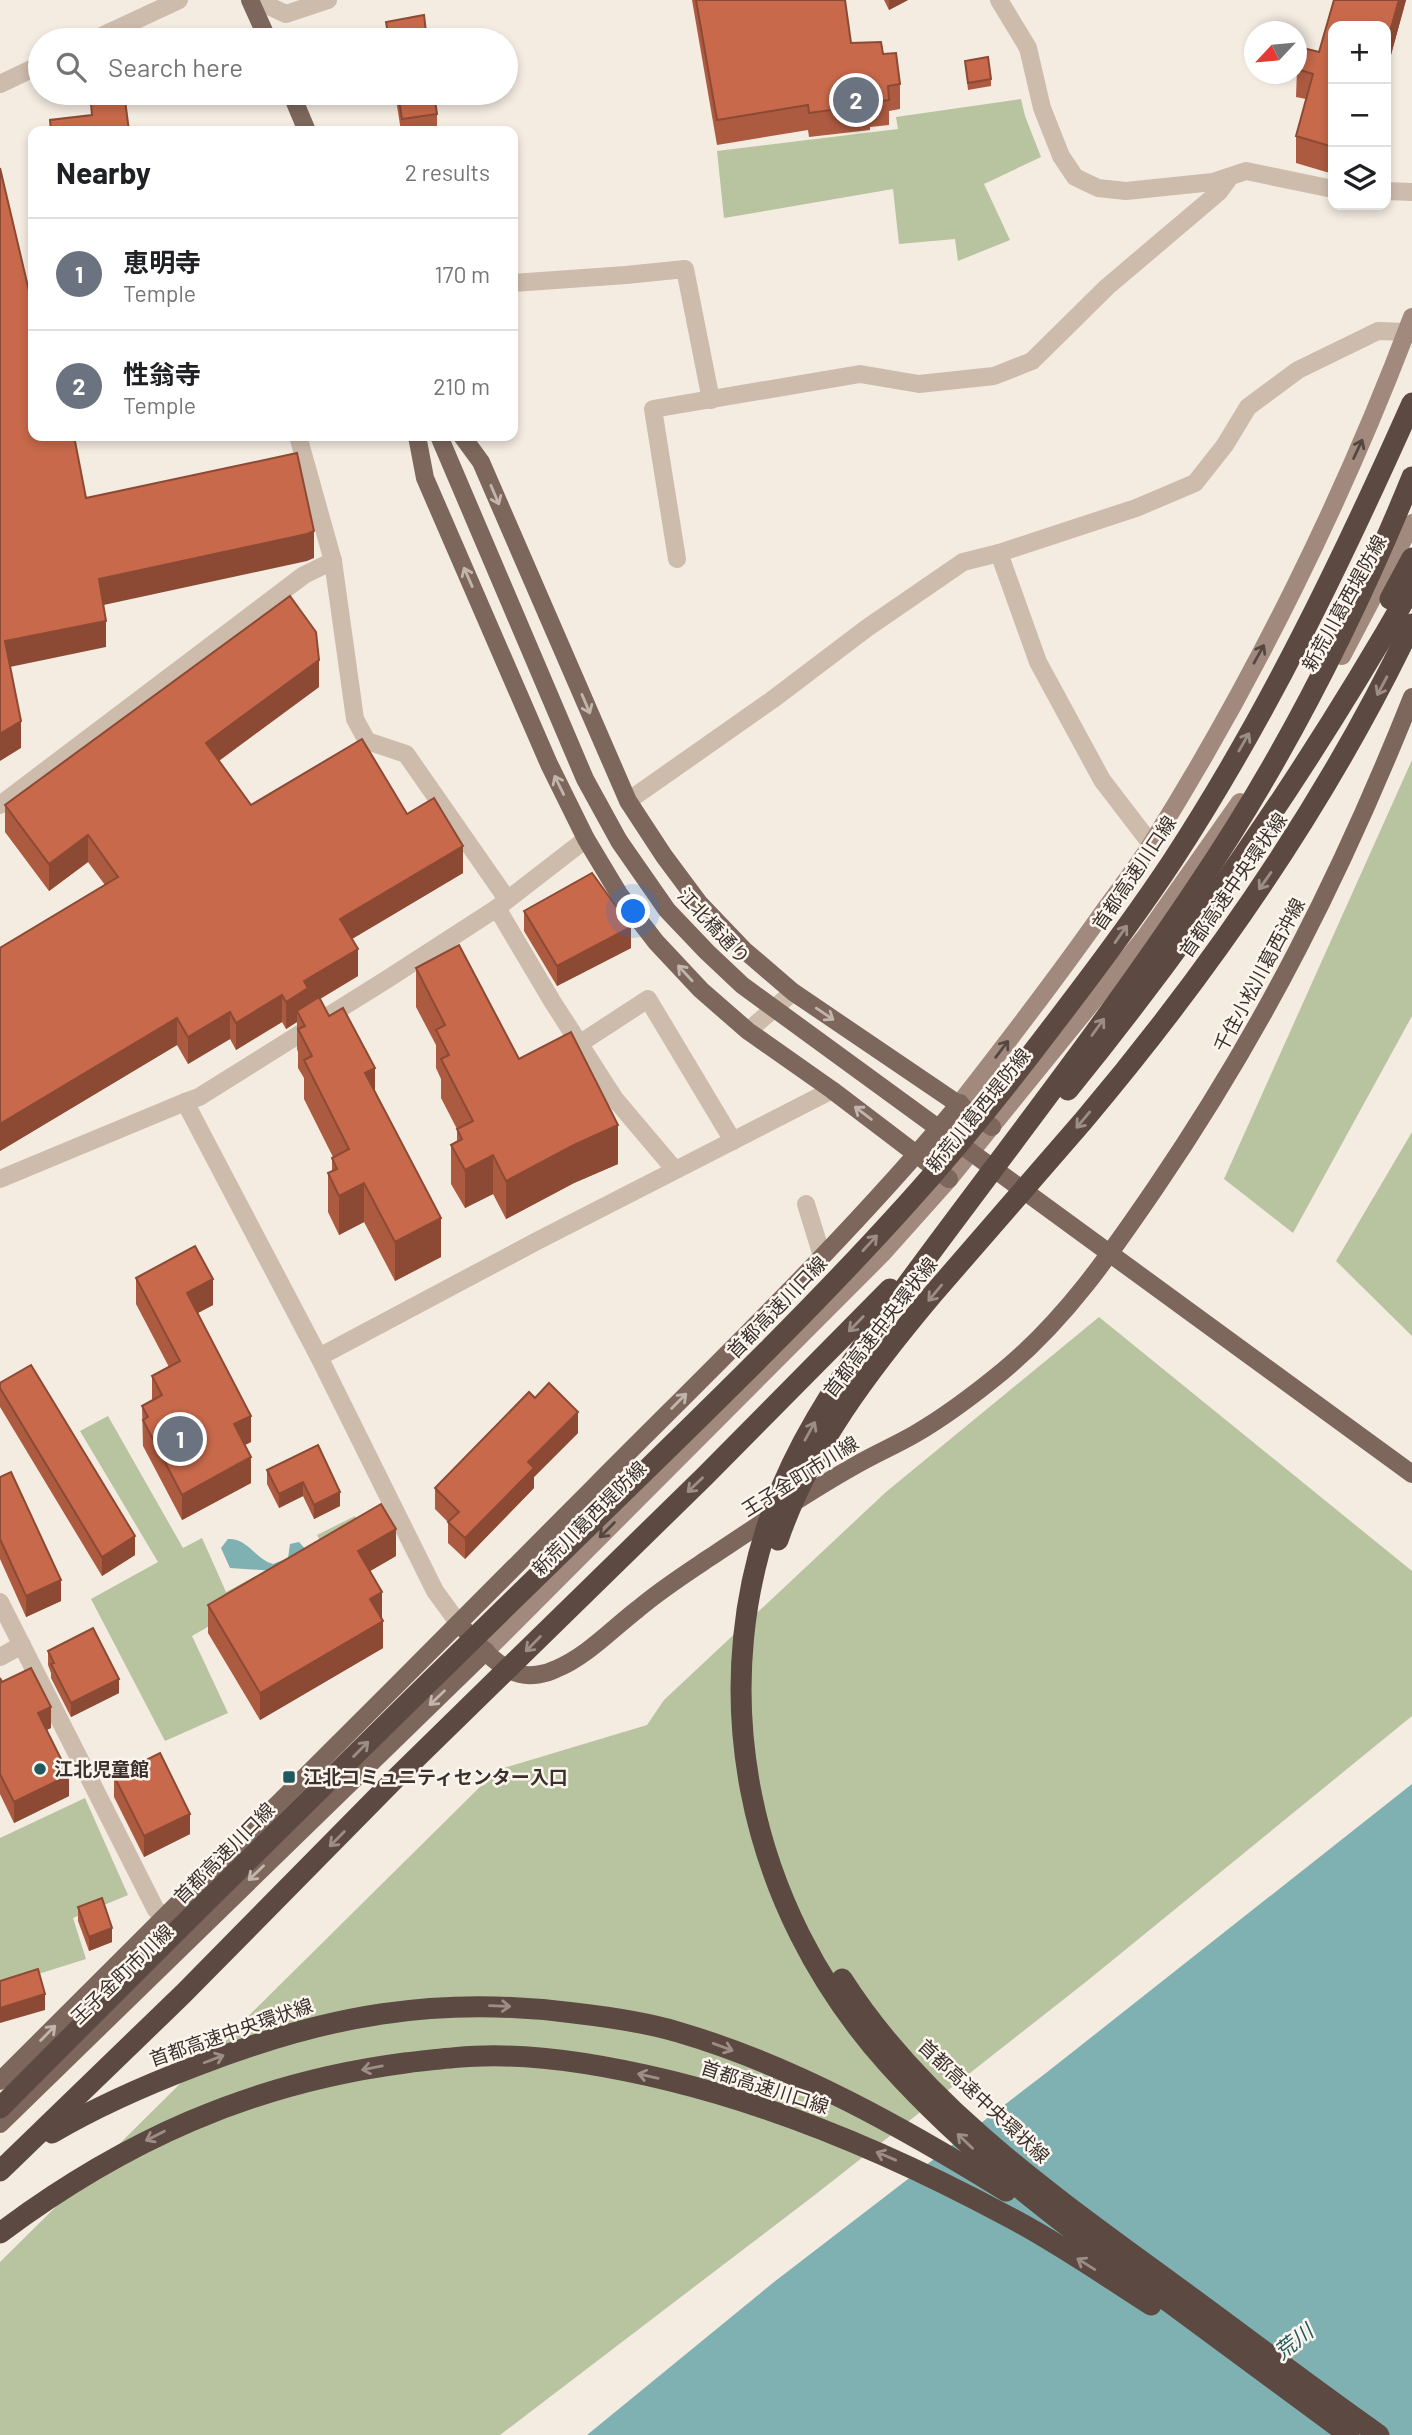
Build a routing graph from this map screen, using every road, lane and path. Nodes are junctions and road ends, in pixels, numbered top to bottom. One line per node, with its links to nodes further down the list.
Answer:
1 (178, 0): 6 (street)
2 (250, 0): 7 (main road)
3 (256, 0): 4 (street)
4 (328, 0)
5 (999, 0): 12 (street)
6 (118, 28)
7 (263, 28)
8 (28, 71): 9 (street)
9 (0, 85)
10 (296, 105): 11 (main road)
11 (305, 126)
12 (1230, 177): 13 (street); 18 (street)
13 (1328, 188)
14 (1391, 191): 15 (street)
15 (1412, 192)
16 (518, 283): 18 (street)
17 (1409, 325): 26 (street); 36 (main road, 新荒川葛西堤防線, one-way to 17)
18 (711, 400): 28 (street)
19 (1412, 403): 64 (highway, 首都高速川口線, one-way to 19)
20 (299, 441): 29 (street)
21 (418, 441): 35 (main road, one-way to 21)
22 (441, 441): 52 (main road, 江北橋通り)
23 (466, 441): 33 (main road, one-way to 33)
24 (1412, 477): 69 (highway, 首都高速中央環状線, one-way to 24)
25 (1412, 523): 45 (main road, 新荒川葛西堤防線)
26 (999, 553): 33 (street); 36 (street)
27 (1412, 558): 37 (highway)
28 (677, 559)
29 (333, 561): 34 (street); 38 (street)
30 (1412, 587): 37 (highway)
31 (1412, 624): 69 (highway, 首都高速中央環状線, one-way to 69)
32 (1412, 697): 52 (main road, 千住小松川葛西沖線)
33 (628, 802): 39 (main road)
34 (0, 806)
35 (586, 839): 38 (street); 40 (main road, one-way to 35)
36 (1151, 844): 44 (main road, 新荒川葛西堤防線, one-way to 36)
37 (1240, 859): 67 (highway, one-way to 67)
38 (502, 903): 41 (street); 43 (street)
39 (793, 992): 40 (street); 44 (main road, one-way to 44)
40 (748, 1031): 42 (main road)
41 (579, 1044): 46 (street); 48 (street)
42 (832, 1090): 46 (street); 47 (main road, one-way to 42)
43 (185, 1102): 49 (street); 54 (street)
44 (960, 1103): 45 (main road); 47 (main road, 王子金町市川線)
45 (992, 1127): 50 (main road, 新荒川葛西堤防線)
46 (733, 1141): 48 (street)
47 (918, 1154): 50 (main road); 53 (main road, 王子金町市川線)
48 (675, 1170): 54 (street)
49 (0, 1179)
50 (949, 1179): 59 (main road, 新荒川葛西堤防線, one-way to 59)
51 (806, 1204): 53 (street)
52 (1109, 1254): 55 (main road, 江北橋通り); 59 (main road, 王子金町市川線)
53 (822, 1256): 57 (main road, 王子金町市川線, one-way to 53)
54 (319, 1357): 57 (street)
55 (1412, 1474)
56 (0, 1602): 58 (street)
57 (458, 1624): 59 (main road, 王子金町市川線); 61 (main road, 王子金町市川線)
58 (22, 1644): 60 (street); 61 (street)
59 (486, 1651): 62 (main road, 王子金町市川線, one-way to 62)
60 (0, 1657)
61 (165, 1917): 62 (street); 63 (main road, 王子金町市川線, one-way to 61)
62 (196, 1932): 65 (main road, 王子金町市川線)
63 (0, 2081)
64 (0, 2108)
65 (0, 2124)
66 (0, 2165): 69 (highway, 首都高速中央環状線, one-way to 69)
67 (0, 2171)
68 (0, 2233): 69 (highway, 首都高速川口線, one-way to 68)
69 (1361, 2433)

